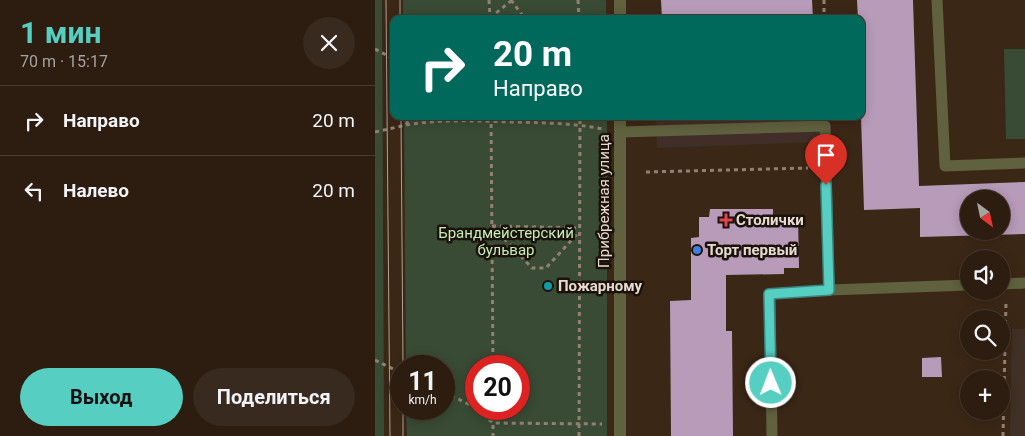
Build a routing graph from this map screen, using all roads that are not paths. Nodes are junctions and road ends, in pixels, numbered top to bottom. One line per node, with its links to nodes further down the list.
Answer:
1 (620, 0): 3 (street)
2 (937, 0): 6 (lane)
3 (620, 15)
4 (621, 120): 5 (street, Прибрежная улица)
5 (621, 132): 10 (lane); 11 (street, Прибрежная улица)
6 (1025, 163)
7 (1025, 283): 8 (lane)
8 (1010, 284)
9 (960, 285): 10 (lane)
10 (829, 290): 12 (lane)
11 (620, 430)
12 (772, 436)

